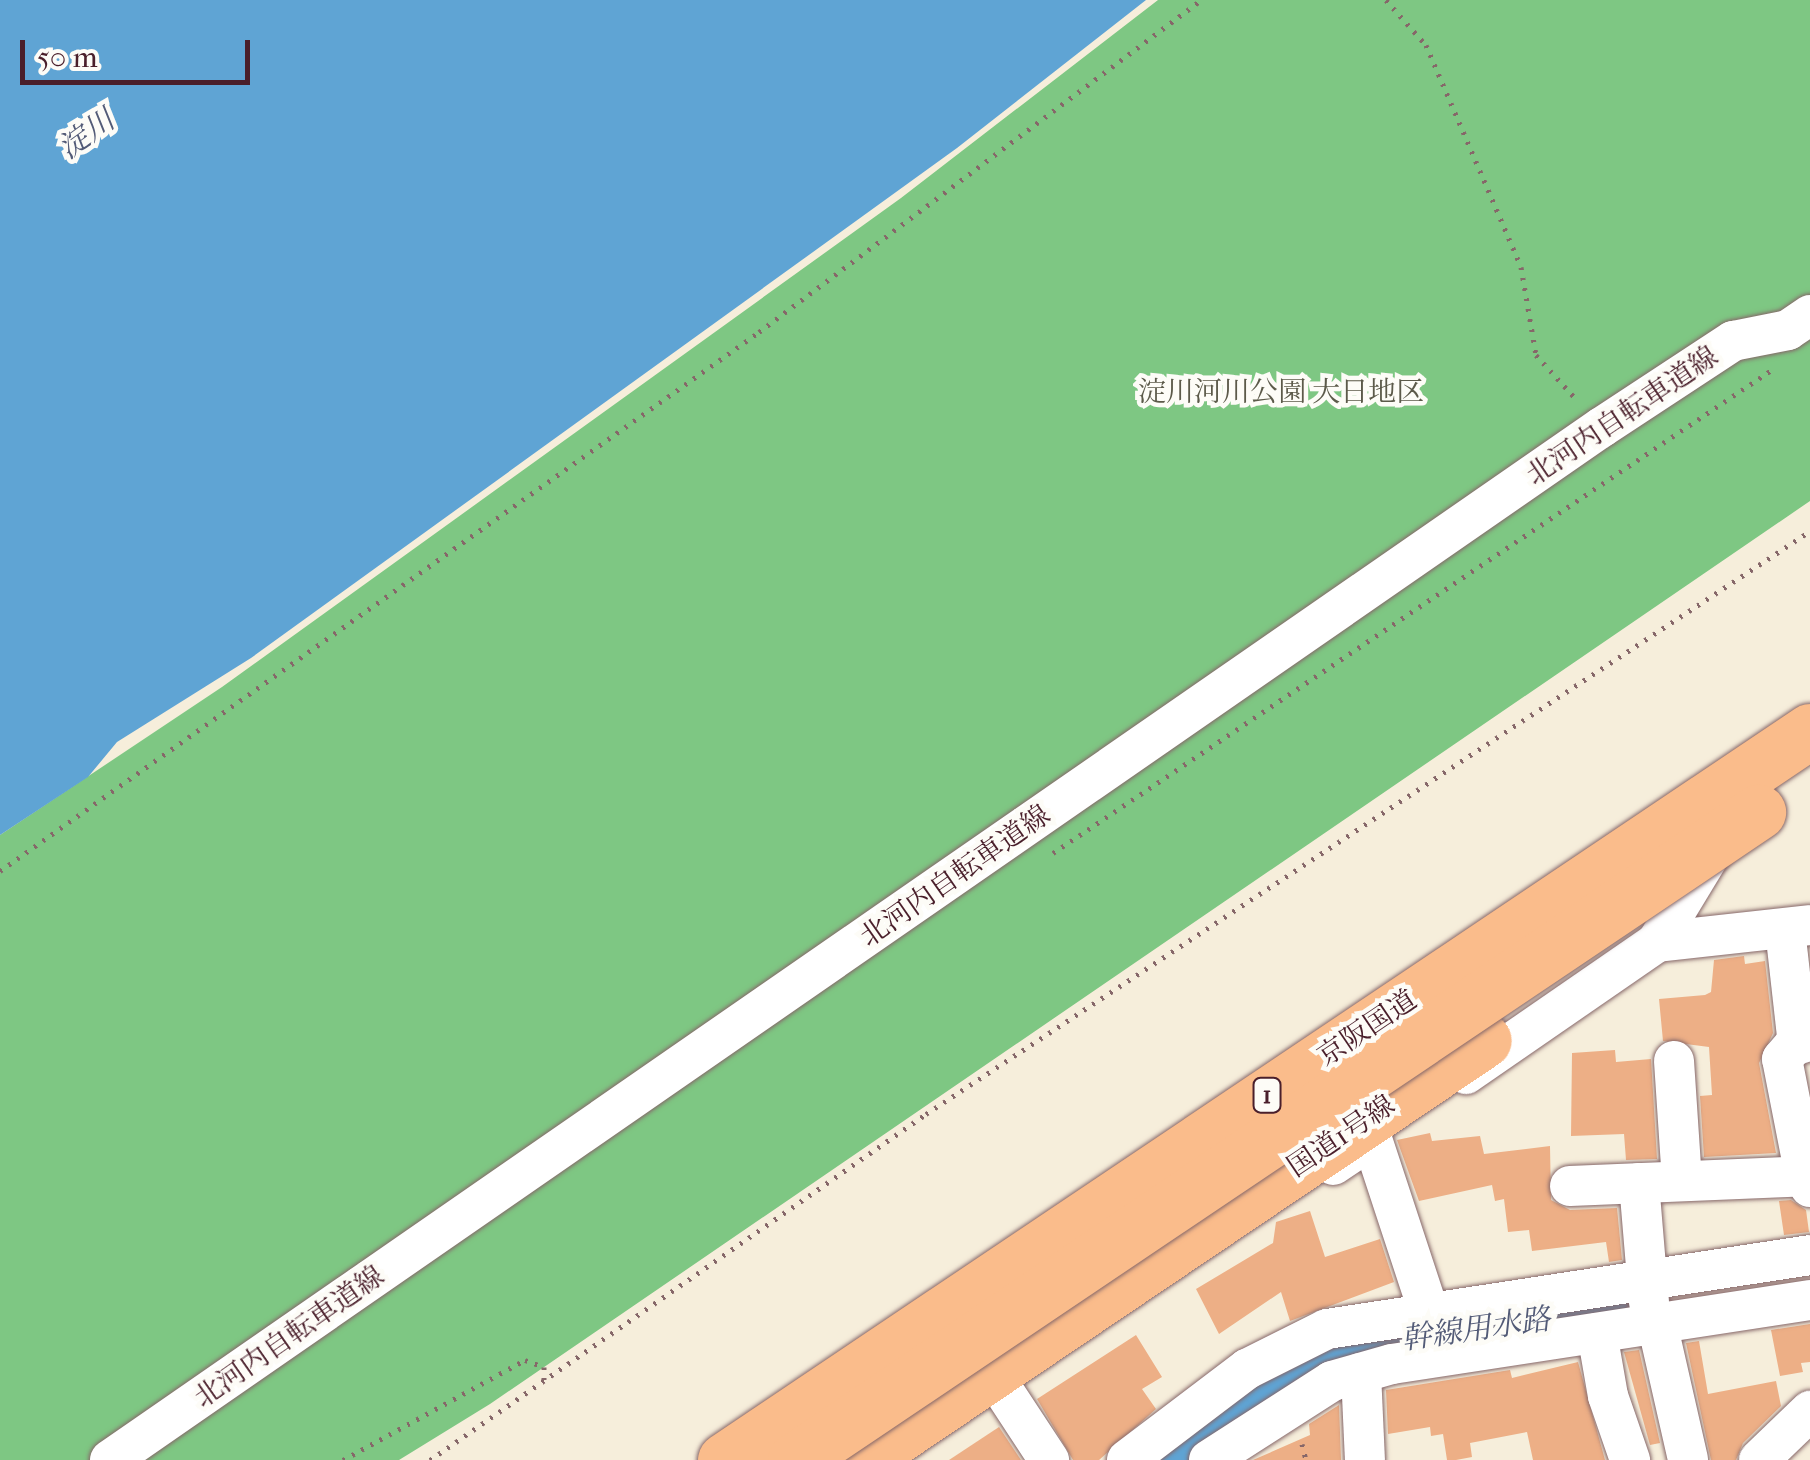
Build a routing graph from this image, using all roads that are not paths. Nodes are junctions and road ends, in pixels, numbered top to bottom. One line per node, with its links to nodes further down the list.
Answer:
1 (1810, 314): 22 (street, 北河内自転車道線)
2 (1810, 700): 6 (street)
3 (1810, 730): 23 (highway, 京阪国道 / 1, bridge)
4 (1805, 780): 24 (highway, 京阪国道 / 1, bridge); 25 (highway, 国道1号線 / 1, bridge)
5 (1798, 927): 6 (street); 7 (street)
6 (1657, 942): 9 (street)
7 (1804, 1043): 11 (street)
8 (1674, 1061): 10 (street)
9 (1372, 1139): 17 (street); 20 (street)
10 (1682, 1181): 11 (street); 12 (street)
11 (1807, 1181)
12 (1640, 1182): 13 (street); 16 (street)
13 (1570, 1186)
14 (1810, 1255): 16 (street)
15 (1810, 1300): 16 (street)
16 (1650, 1306): 17 (street); 18 (street); 32 (street)
17 (1428, 1309): 28 (street)
18 (1598, 1333): 19 (street); 31 (street)
19 (1361, 1373): 29 (street); 30 (street)
20 (1003, 1390): 26 (street); 27 (street)
21 (1810, 1411): 33 (street)
22 (110, 1460)
23 (725, 1460)
24 (796, 1460)
25 (861, 1460)
26 (900, 1460)
27 (1049, 1460)
28 (1126, 1460)
29 (1209, 1460)
30 (1365, 1460)
31 (1630, 1460)
32 (1688, 1460)
33 (1759, 1460)

